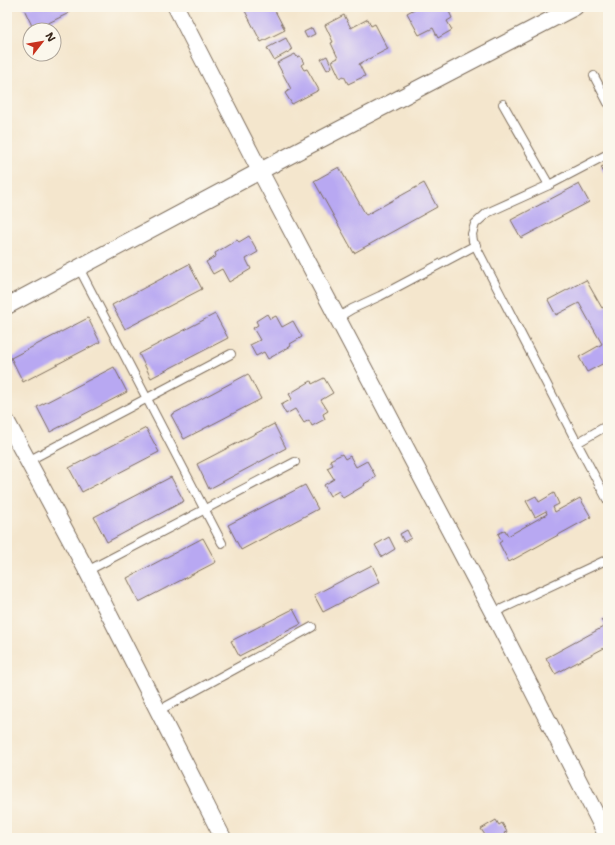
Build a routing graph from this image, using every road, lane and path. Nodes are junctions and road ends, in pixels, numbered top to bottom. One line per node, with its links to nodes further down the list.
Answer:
1 (176, 7): 7 (street)
2 (575, 7): 7 (street)
3 (594, 76): 4 (lane)
4 (608, 103)
5 (503, 104): 8 (lane)
6 (608, 154): 8 (lane)
7 (260, 171): 10 (street); 12 (street)
8 (549, 185): 9 (lane)
9 (476, 245): 12 (lane); 17 (lane)
10 (79, 268): 11 (street); 14 (lane)
11 (7, 306)
12 (337, 318): 25 (street)
13 (230, 354): 14 (lane)
14 (147, 398): 18 (lane); 21 (lane)
15 (7, 422): 18 (street)
16 (608, 425): 17 (lane)
17 (577, 443): 20 (lane)
18 (28, 461): 24 (street)
19 (295, 462): 21 (lane)
20 (608, 501)
21 (205, 510): 22 (lane); 24 (lane)
22 (222, 543)
23 (608, 559): 25 (lane)
24 (87, 571): 27 (street)
25 (493, 613): 29 (street)
26 (312, 627): 27 (lane)
27 (158, 711): 28 (street)
28 (223, 838)
29 (608, 838)

